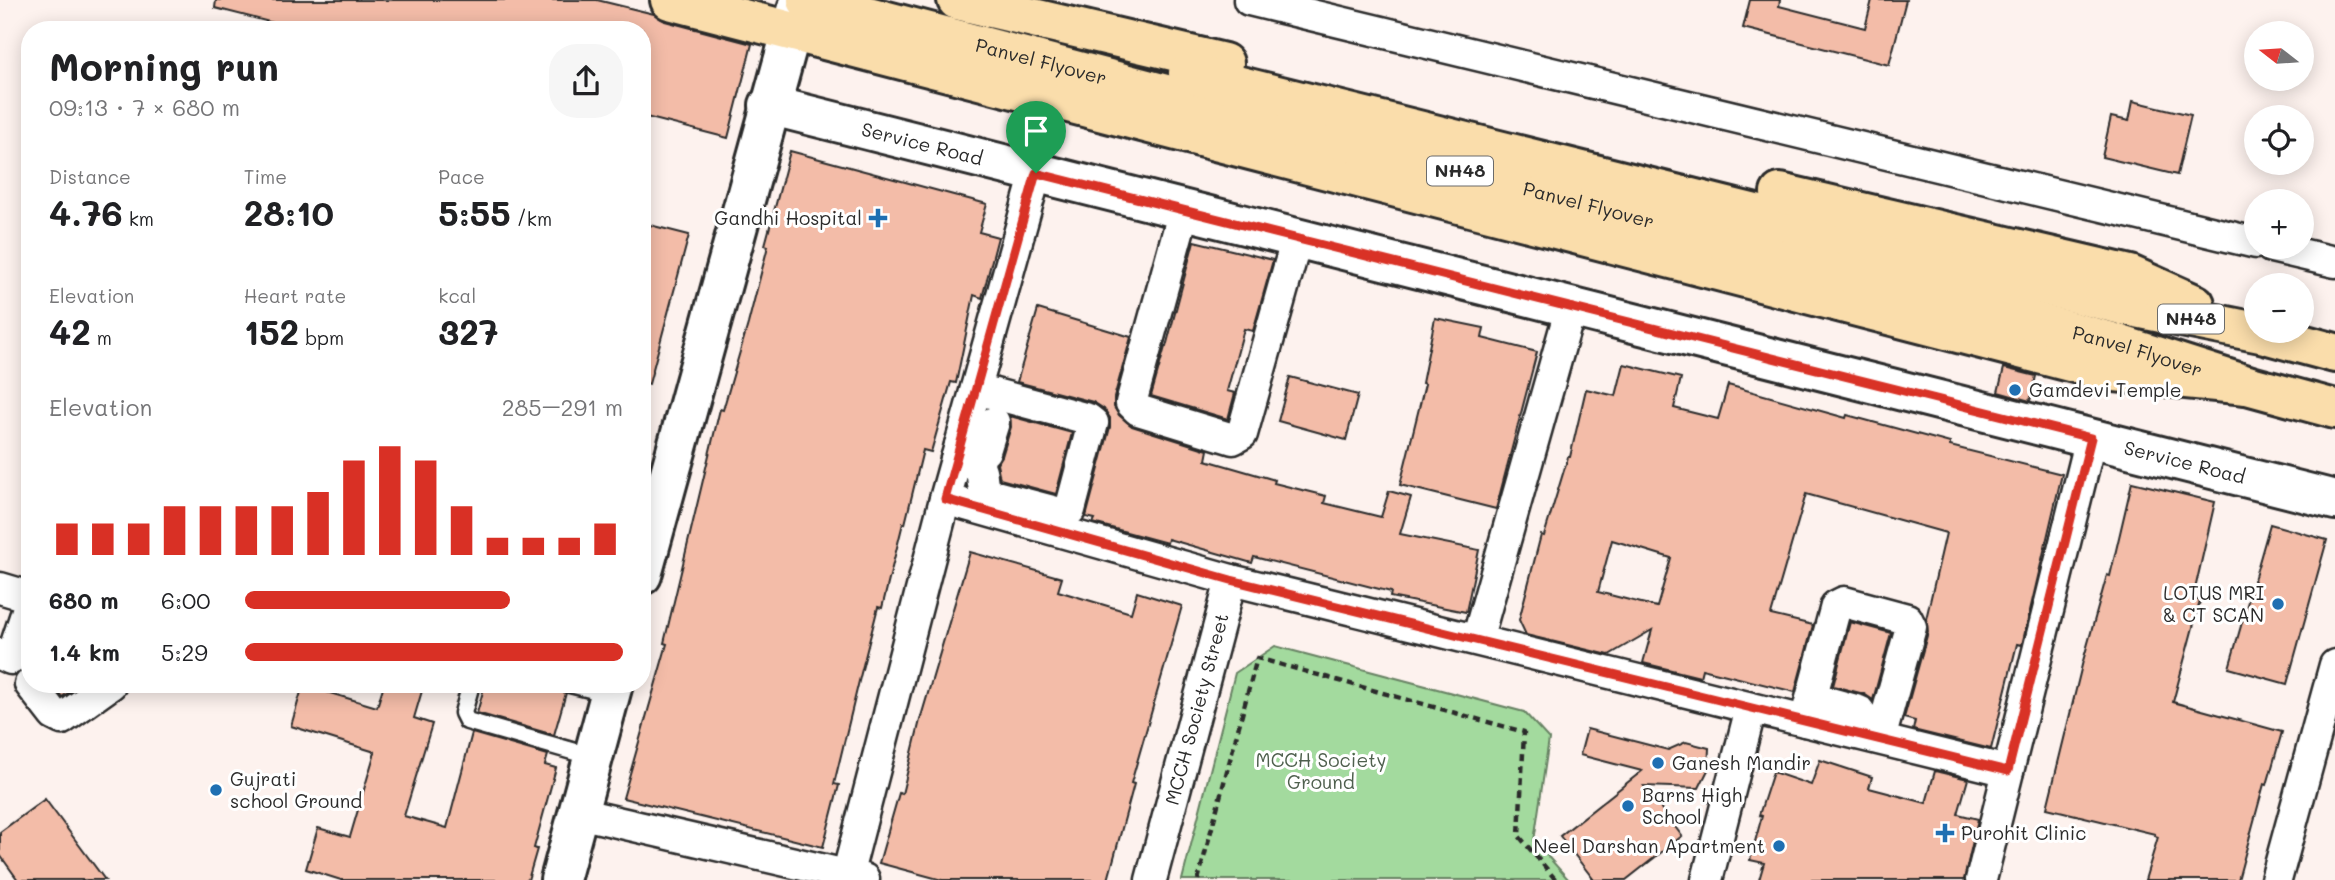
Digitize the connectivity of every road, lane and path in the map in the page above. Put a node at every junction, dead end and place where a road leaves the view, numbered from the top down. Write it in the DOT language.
graph roads {
  1 [pos="670,0"];
  2 [pos="898,0"];
  3 [pos="957,0"];
  4 [pos="1250,0"];
  5 [pos="799,10"];
  6 [pos="769,105"];
  7 [pos="1036,173"];
  8 [pos="1184,210"];
  9 [pos="1297,239"];
  10 [pos="2244,240"];
  11 [pos="2314,257"];
  12 [pos="2335,262"];
  13 [pos="1571,307"];
  14 [pos="2244,326"];
  15 [pos="2244,330"];
  16 [pos="2298,343"];
  17 [pos="2335,353"];
  18 [pos="2247,385"];
  19 [pos="976,389"];
  20 [pos="2335,409"];
  21 [pos="994,422"];
  22 [pos="2091,438"];
  23 [pos="958,452"];
  24 [pos="945,499"];
  25 [pos="2335,500"];
  26 [pos="1055,521"];
  27 [pos="651,542"];
  28 [pos="1231,580"];
  29 [pos="0,588"];
  30 [pos="21,594"];
  31 [pos="21,622"];
  32 [pos="1477,640"];
  33 [pos="5,657"];
  34 [pos="2335,665"];
  35 [pos="21,674"];
  36 [pos="37,693"];
  37 [pos="98,693"];
  38 [pos="469,693"];
  39 [pos="610,693"];
  40 [pos="1751,708"];
  41 [pos="1809,709"];
  42 [pos="1869,737"];
  43 [pos="593,757"];
  44 [pos="2008,771"];
  45 [pos="578,813"];
  46 [pos="853,878"];
  47 [pos="560,880"];
  48 [pos="1151,880"];
  49 [pos="1198,880"];
  50 [pos="1556,880"];
  51 [pos="1707,880"];
  52 [pos="1981,880"];
  53 [pos="2276,880"];
  1 -- 5 [label="highway"];
  2 -- 15 [label="highway, Panvel Flyover / NH48"];
  3 -- 14 [label="highway"];
  4 -- 10 [label="street"];
  5 -- 6 [label="street"];
  5 -- 18 [label="highway, Panvel Flyover / NH48"];
  5 -- 18 [label="highway"];
  6 -- 7 [label="street, Service Road"];
  6 -- 27 [label="street"];
  7 -- 8 [label="street, Service Road"];
  7 -- 19 [label="street"];
  8 -- 9 [label="street, Service Road"];
  8 -- 9 [label="street"];
  9 -- 13 [label="street, Service Road"];
  11 -- 12 [label="street"];
  13 -- 22 [label="street, Service Road"];
  13 -- 32 [label="street"];
  16 -- 17 [label="highway, NH48"];
  18 -- 20 [label="highway, NH48"];
  19 -- 23 [label="street"];
  19 -- 26 [label="street"];
  21 -- 23 [label="street"];
  22 -- 25 [label="street, Service Road"];
  22 -- 44 [label="street"];
  23 -- 24 [label="street"];
  23 -- 26 [label="street"];
  24 -- 26 [label="street"];
  24 -- 46 [label="street"];
  26 -- 28 [label="street"];
  28 -- 32 [label="street"];
  28 -- 48 [label="street, MCCH Society Street"];
  29 -- 30 [label="street"];
  31 -- 33 [label="street"];
  32 -- 40 [label="street"];
  33 -- 35 [label="street"];
  34 -- 53 [label="street"];
  36 -- 37 [label="street"];
  38 -- 43 [label="lane"];
  39 -- 43 [label="street"];
  40 -- 41 [label="street"];
  40 -- 51 [label="street"];
  41 -- 42 [label="street"];
  41 -- 42 [label="street"];
  42 -- 44 [label="street"];
  43 -- 45 [label="street"];
  44 -- 52 [label="street"];
  45 -- 46 [label="street"];
  45 -- 47 [label="street"];
  49 -- 50 [label="path"];
}
